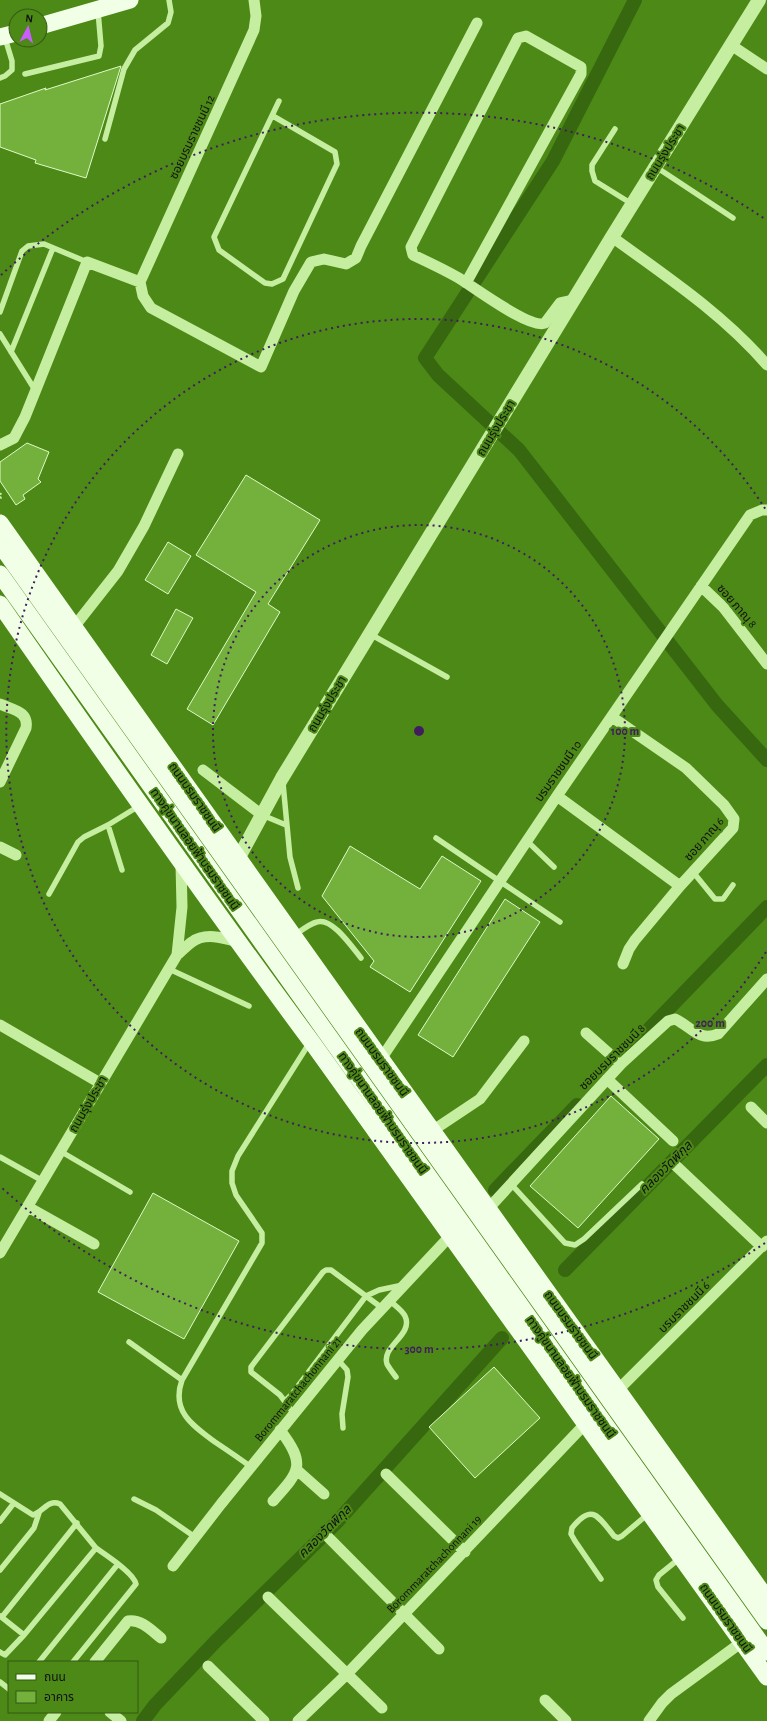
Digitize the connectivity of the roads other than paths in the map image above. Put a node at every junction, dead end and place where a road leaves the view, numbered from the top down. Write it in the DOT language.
graph roads {
  1 [pos="130,0"];
  2 [pos="169,0"];
  3 [pos="254,0"];
  4 [pos="759,0"];
  5 [pos="97,9"];
  6 [pos="477,23"];
  7 [pos="48,24"];
  8 [pos="5,36"];
  9 [pos="731,45"];
  10 [pos="767,69"];
  11 [pos="25,74"];
  12 [pos="0,78"];
  13 [pos="279,101"];
  14 [pos="273,116"];
  15 [pos="615,129"];
  16 [pos="105,139"];
  17 [pos="656,167"];
  18 [pos="633,204"];
  19 [pos="733,218"];
  20 [pos="612,237"];
  21 [pos="53,248"];
  22 [pos="87,262"];
  23 [pos="140,282"];
  24 [pos="466,283"];
  25 [pos="574,300"];
  26 [pos="0,312"];
  27 [pos="0,334"];
  28 [pos="11,352"];
  29 [pos="767,365"];
  30 [pos="35,390"];
  31 [pos="0,445"];
  32 [pos="178,454"];
  33 [pos="767,510"];
  34 [pos="0,523"];
  35 [pos="0,544"];
  36 [pos="0,574"];
  37 [pos="701,586"];
  38 [pos="0,604"];
  39 [pos="74,627"];
  40 [pos="370,633"];
  41 [pos="767,664"];
  42 [pos="447,677"];
  43 [pos="0,704"];
  44 [pos="612,717"];
  45 [pos="203,770"];
  46 [pos="282,778"];
  47 [pos="0,782"];
  48 [pos="557,796"];
  49 [pos="140,806"];
  50 [pos="262,815"];
  51 [pos="108,825"];
  52 [pos="286,825"];
  53 [pos="436,838"];
  54 [pos="527,841"];
  55 [pos="0,847"];
  56 [pos="16,855"];
  57 [pos="238,859"];
  58 [pos="181,861"];
  59 [pos="554,866"];
  60 [pos="122,870"];
  61 [pos="693,872"];
  62 [pos="500,881"];
  63 [pos="733,885"];
  64 [pos="680,886"];
  65 [pos="298,888"];
  66 [pos="50,894"];
  67 [pos="560,922"];
  68 [pos="294,936"];
  69 [pos="238,942"];
  70 [pos="178,955"];
  71 [pos="361,958"];
  72 [pos="622,964"];
  73 [pos="169,969"];
  74 [pos="767,979"];
  75 [pos="249,1006"];
  76 [pos="0,1025"];
  77 [pos="586,1033"];
  78 [pos="311,1041"];
  79 [pos="524,1041"];
  80 [pos="380,1059"];
  81 [pos="621,1064"];
  82 [pos="607,1079"];
  83 [pos="100,1083"];
  84 [pos="751,1107"];
  85 [pos="767,1123"];
  86 [pos="432,1131"];
  87 [pos="673,1141"];
  88 [pos="60,1151"];
  89 [pos="0,1157"];
  90 [pos="673,1163"];
  91 [pos="43,1181"];
  92 [pos="511,1184"];
  93 [pos="642,1184"];
  94 [pos="130,1192"];
  95 [pos="28,1207"];
  96 [pos="488,1209"];
  97 [pos="451,1235"];
  98 [pos="94,1244"];
  99 [pos="764,1244"];
  100 [pos="0,1253"];
  101 [pos="404,1284"];
  102 [pos="366,1296"];
  103 [pos="386,1304"];
  104 [pos="129,1342"];
  105 [pos="338,1360"];
  106 [pos="396,1377"];
  107 [pos="182,1380"];
  108 [pos="618,1390"];
  109 [pos="285,1401"];
  110 [pos="294,1414"];
  111 [pos="586,1423"];
  112 [pos="343,1428"];
  113 [pos="280,1430"];
  114 [pos="251,1467"];
  115 [pos="297,1470"];
  116 [pos="386,1474"];
  117 [pos="0,1494"];
  118 [pos="324,1494"];
  119 [pos="134,1499"];
  120 [pos="273,1501"];
  121 [pos="14,1503"];
  122 [pos="39,1512"];
  123 [pos="650,1512"];
  124 [pos="0,1521"];
  125 [pos="77,1523"];
  126 [pos="195,1537"];
  127 [pos="328,1537"];
  128 [pos="96,1548"];
  129 [pos="465,1552"];
  130 [pos="682,1557"];
  131 [pos="118,1564"];
  132 [pos="173,1566"];
  133 [pos="0,1570"];
  134 [pos="601,1579"];
  135 [pos="268,1597"];
  136 [pos="767,1599"];
  137 [pos="404,1614"];
  138 [pos="1,1616"];
  139 [pos="683,1618"];
  140 [pos="767,1621"];
  141 [pos="24,1635"];
  142 [pos="161,1638"];
  143 [pos="742,1642"];
  144 [pos="439,1649"];
  145 [pos="767,1652"];
  146 [pos="2,1654"];
  147 [pos="0,1661"];
  148 [pos="40,1661"];
  149 [pos="74,1661"];
  150 [pos="96,1661"];
  151 [pos="208,1666"];
  152 [pos="347,1674"];
  153 [pos="767,1677"];
  154 [pos="0,1682"];
  155 [pos="8,1688"];
  156 [pos="545,1700"];
  157 [pos="382,1708"];
  158 [pos="55,1713"];
  159 [pos="111,1713"];
  160 [pos="650,1720"];
  161 [pos="49,1721"];
  162 [pos="121,1721"];
  163 [pos="264,1721"];
  164 [pos="298,1721"];
  165 [pos="566,1721"];
  1 -- 5 [label="main road"];
  2 -- 16 [label="lane"];
  3 -- 23 [label="street, ซอยบรมราชชนนี 12"];
  4 -- 9 [label="street, ถนนรุ่งประชา"];
  5 -- 7 [label="main road"];
  5 -- 11 [label="lane"];
  6 -- 23 [label="street"];
  8 -- 12 [label="lane"];
  9 -- 10 [label="street"];
  9 -- 17 [label="street, ถนนรุ่งประชา"];
  13 -- 14 [label="lane"];
  14 -- 14 [label="lane"];
  15 -- 18 [label="lane"];
  17 -- 18 [label="street, ถนนรุ่งประชา"];
  17 -- 19 [label="lane"];
  18 -- 20 [label="street, ถนนรุ่งประชา"];
  20 -- 25 [label="street, ถนนรุ่งประชา"];
  20 -- 29 [label="street"];
  21 -- 22 [label="lane"];
  21 -- 26 [label="lane"];
  21 -- 28 [label="lane"];
  22 -- 23 [label="street"];
  22 -- 30 [label="street"];
  24 -- 24 [label="street"];
  24 -- 25 [label="street"];
  25 -- 40 [label="street, ถนนรุ่งประชา"];
  27 -- 28 [label="lane"];
  28 -- 30 [label="lane"];
  30 -- 31 [label="street"];
  32 -- 39 [label="street"];
  33 -- 37 [label="street, บรมราชชนนี 10"];
  34 -- 39 [label="main road, ถนนบรมราชชนนี"];
  35 -- 140 [label="main road, ทางคู่ขนานลอยฟ้าบรมราชชนนี"];
  36 -- 145 [label="main road, ทางคู่ขนานลอยฟ้าบรมราชชนนี"];
  37 -- 41 [label="street, ซอย ภาณุ 8"];
  37 -- 44 [label="street, บรมราชชนนี 10"];
  38 -- 49 [label="main road, ถนนบรมราชชนนี"];
  39 -- 57 [label="main road, ถนนบรมราชชนนี"];
  40 -- 42 [label="lane"];
  40 -- 46 [label="street, ถนนรุ่งประชา"];
  43 -- 47 [label="street"];
  44 -- 48 [label="street, บรมราชชนนี 10"];
  44 -- 61 [label="street, ซอย ภาณุ 6"];
  45 -- 50 [label="street"];
  46 -- 50 [label="street, ถนนรุ่งประชา"];
  46 -- 52 [label="lane"];
  48 -- 54 [label="street, บรมราชชนนี 10"];
  48 -- 64 [label="street"];
  49 -- 51 [label="lane"];
  49 -- 58 [label="main road, ถนนบรมราชชนนี"];
  50 -- 52 [label="lane"];
  50 -- 57 [label="street, ถนนรุ่งประชา"];
  51 -- 60 [label="lane"];
  51 -- 66 [label="lane"];
  52 -- 65 [label="lane"];
  53 -- 62 [label="lane"];
  54 -- 59 [label="lane"];
  54 -- 62 [label="street, บรมราชชนนี 10"];
  55 -- 56 [label="street"];
  57 -- 68 [label="main road, ถนนบรมราชชนนี"];
  58 -- 69 [label="main road, ถนนบรมราชชนนี"];
  58 -- 70 [label="street, ถนนรุ่งประชา"];
  61 -- 63 [label="lane"];
  61 -- 64 [label="street, ซอย ภาณุ 6"];
  62 -- 67 [label="lane"];
  62 -- 80 [label="street, บรมราชชนนี 10"];
  64 -- 72 [label="street, ซอย ภาณุ 6"];
  68 -- 71 [label="lane"];
  68 -- 80 [label="main road, ถนนบรมราชชนนี"];
  69 -- 70 [label="street, ถนนรุ่งประชา"];
  69 -- 78 [label="main road, ถนนบรมราชชนนี"];
  70 -- 73 [label="street, ถนนรุ่งประชา"];
  73 -- 75 [label="lane"];
  73 -- 83 [label="street, ถนนรุ่งประชา"];
  74 -- 81 [label="street, ซอยบรมราชชนนี 8"];
  76 -- 83 [label="street"];
  77 -- 81 [label="street"];
  78 -- 97 [label="main road, ถนนบรมราชชนนี"];
  78 -- 107 [label="lane"];
  79 -- 86 [label="street"];
  80 -- 86 [label="main road, ถนนบรมราชชนนี"];
  81 -- 82 [label="street, ซอยบรมราชชนนี 8"];
  82 -- 87 [label="street"];
  82 -- 92 [label="street, ซอยบรมราชชนนี 8"];
  83 -- 88 [label="street, ถนนรุ่งประชา"];
  84 -- 85 [label="street"];
  86 -- 96 [label="main road, ถนนบรมราชชนนี"];
  88 -- 91 [label="street, ถนนรุ่งประชา"];
  88 -- 94 [label="lane"];
  89 -- 91 [label="lane"];
  90 -- 99 [label="street"];
  91 -- 95 [label="street, ถนนรุ่งประชา"];
  92 -- 93 [label="lane"];
  92 -- 96 [label="street, ซอยบรมราชชนนี 8"];
  95 -- 98 [label="street"];
  95 -- 100 [label="street, ถนนรุ่งประชา"];
  96 -- 108 [label="main road, ถนนบรมราชชนนี"];
  97 -- 101 [label="street, Borommaratchachonnani 21"];
  97 -- 111 [label="main road, ถนนบรมราชชนนี"];
  99 -- 108 [label="street, บรมราชชนนี 6"];
  101 -- 102 [label="lane"];
  101 -- 103 [label="street, Borommaratchachonnani 21"];
  102 -- 103 [label="lane"];
  102 -- 109 [label="lane"];
  102 -- 109 [label="lane"];
  103 -- 105 [label="street, Borommaratchachonnani 21"];
  103 -- 106 [label="lane"];
  104 -- 107 [label="lane"];
  105 -- 110 [label="street, Borommaratchachonnani 21"];
  105 -- 112 [label="lane"];
  107 -- 114 [label="lane"];
  108 -- 136 [label="main road, ถนนบรมราชชนนี"];
  109 -- 110 [label="lane"];
  110 -- 113 [label="street, Borommaratchachonnani 21"];
  111 -- 123 [label="main road, ถนนบรมราชชนนี"];
  111 -- 129 [label="street, Borommaratchachonnani 19"];
  113 -- 114 [label="street, Borommaratchachonnani 21"];
  113 -- 115 [label="street"];
  114 -- 126 [label="street, Borommaratchachonnani 21"];
  115 -- 118 [label="street"];
  115 -- 120 [label="street"];
  116 -- 129 [label="street"];
  117 -- 121 [label="lane"];
  119 -- 126 [label="lane"];
  121 -- 122 [label="lane"];
  121 -- 124 [label="lane"];
  122 -- 125 [label="lane"];
  122 -- 133 [label="lane"];
  123 -- 130 [label="main road, ถนนบรมราชชนนี"];
  123 -- 134 [label="lane"];
  125 -- 128 [label="lane"];
  125 -- 138 [label="lane"];
  126 -- 132 [label="street, Borommaratchachonnani 21"];
  127 -- 137 [label="street"];
  128 -- 131 [label="lane"];
  128 -- 141 [label="lane"];
  129 -- 137 [label="street, Borommaratchachonnani 19"];
  130 -- 139 [label="lane"];
  130 -- 143 [label="main road, ถนนบรมราชชนนี"];
  131 -- 148 [label="lane"];
  131 -- 149 [label="lane"];
  135 -- 152 [label="street"];
  137 -- 144 [label="street"];
  137 -- 152 [label="street, Borommaratchachonnani 19"];
  138 -- 141 [label="lane"];
  141 -- 146 [label="lane"];
  142 -- 150 [label="street"];
  143 -- 153 [label="main road, ถนนบรมราชชนนี"];
  143 -- 160 [label="street"];
  146 -- 147 [label="lane"];
  151 -- 163 [label="street"];
  152 -- 157 [label="street"];
  152 -- 164 [label="street, Borommaratchachonnani 19"];
  154 -- 155 [label="lane"];
  156 -- 165 [label="street"];
  158 -- 161 [label="street"];
  159 -- 162 [label="street"];
}
